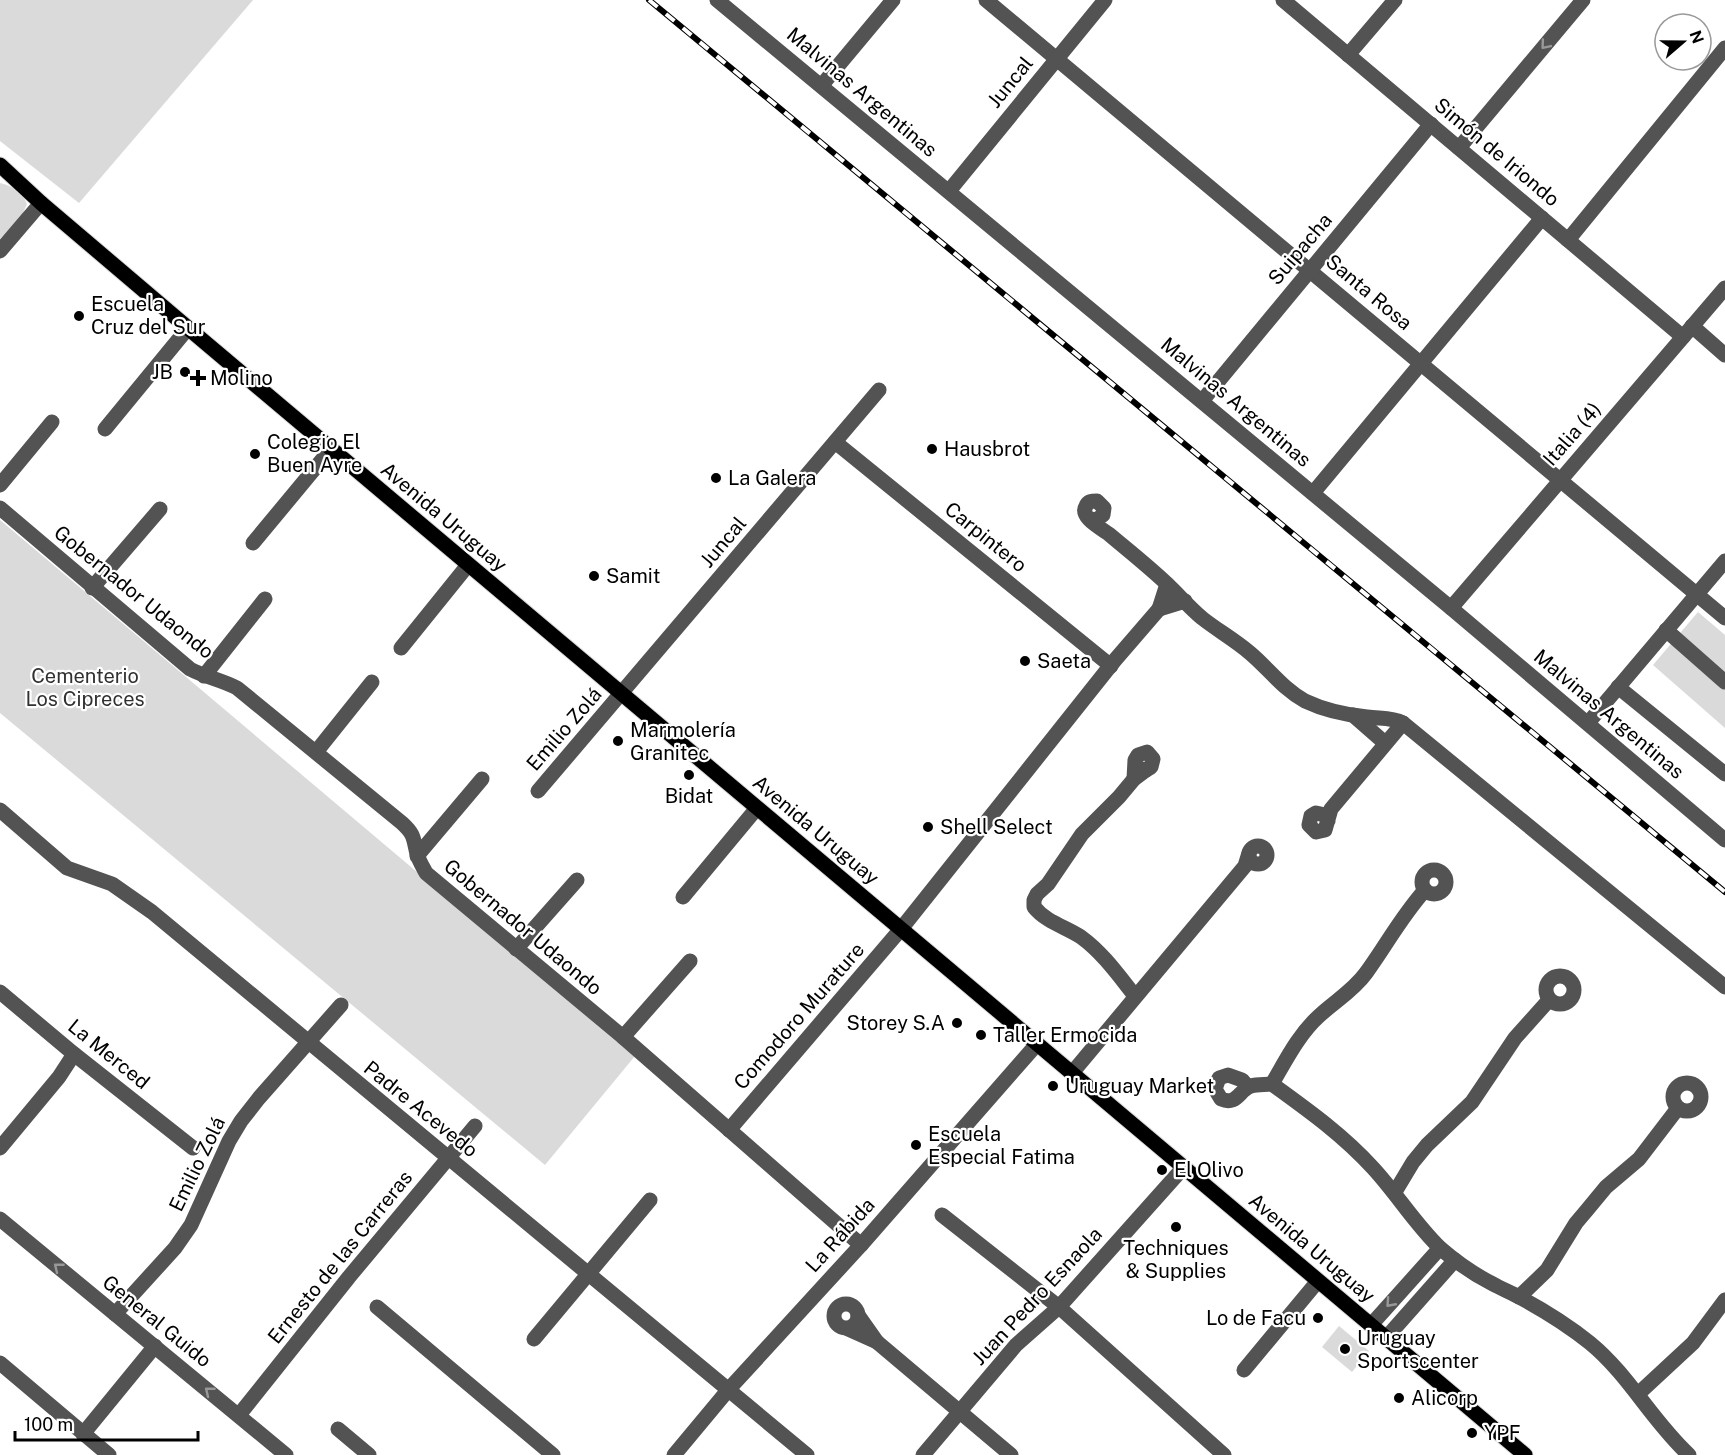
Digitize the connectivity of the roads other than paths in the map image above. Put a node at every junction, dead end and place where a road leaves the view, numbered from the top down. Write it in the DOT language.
graph roads {
  1 [pos="717,0"];
  2 [pos="893,0"];
  3 [pos="986,0"];
  4 [pos="1105,0"];
  5 [pos="1283,0"];
  6 [pos="1395,0"];
  7 [pos="1583,0"];
  8 [pos="1725,48"];
  9 [pos="1348,55"];
  10 [pos="1056,58"];
  11 [pos="822,85"];
  12 [pos="1431,124"];
  13 [pos="1459,148"];
  14 [pos="0,165"];
  15 [pos="949,190"];
  16 [pos="41,203"];
  17 [pos="1542,218"];
  18 [pos="1568,240"];
  19 [pos="0,251"];
  20 [pos="1310,270"];
  21 [pos="1725,288"];
  22 [pos="188,328"];
  23 [pos="1688,332"];
  24 [pos="1725,355"];
  25 [pos="1421,363"];
  26 [pos="879,390"];
  27 [pos="1202,401"];
  28 [pos="52,422"];
  29 [pos="105,429"];
  30 [pos="835,442"];
  31 [pos="331,449"];
  32 [pos="1561,480"];
  33 [pos="0,485"];
  34 [pos="1313,493"];
  35 [pos="0,508"];
  36 [pos="160,509"];
  37 [pos="1096,517"];
  38 [pos="253,543"];
  39 [pos="1725,561"];
  40 [pos="468,565"];
  41 [pos="1167,584"];
  42 [pos="92,588"];
  43 [pos="1697,594"];
  44 [pos="265,599"];
  45 [pos="1185,601"];
  46 [pos="1451,608"];
  47 [pos="1159,609"];
  48 [pos="1725,618"];
  49 [pos="1666,630"];
  50 [pos="401,648"];
  51 [pos="1111,666"];
  52 [pos="204,676"];
  53 [pos="372,682"];
  54 [pos="1725,682"];
  55 [pos="1618,687"];
  56 [pos="622,694"];
  57 [pos="1353,715"];
  58 [pos="1403,723"];
  59 [pos="1588,723"];
  60 [pos="1385,743"];
  61 [pos="316,752"];
  62 [pos="1138,771"];
  63 [pos="1725,774"];
  64 [pos="482,779"];
  65 [pos="538,791"];
  66 [pos="757,808"];
  67 [pos="1326,814"];
  68 [pos="2,815"];
  69 [pos="1725,840"];
  70 [pos="417,856"];
  71 [pos="1249,861"];
  72 [pos="577,880"];
  73 [pos="1425,890"];
  74 [pos="683,897"];
  75 [pos="901,929"];
  76 [pos="516,949"];
  77 [pos="690,961"];
  78 [pos="1725,987"];
  79 [pos="0,992"];
  80 [pos="1135,996"];
  81 [pos="1549,1000"];
  82 [pos="341,1005"];
  83 [pos="622,1037"];
  84 [pos="307,1043"];
  85 [pos="1037,1044"];
  86 [pos="74,1054"];
  87 [pos="1072,1073"];
  88 [pos="1272,1084"];
  89 [pos="1248,1087"];
  90 [pos="1678,1108"];
  91 [pos="475,1126"];
  92 [pos="729,1130"];
  93 [pos="0,1148"];
  94 [pos="193,1148"];
  95 [pos="447,1158"];
  96 [pos="1184,1167"];
  97 [pos="1395,1192"];
  98 [pos="650,1200"];
  99 [pos="942,1215"];
  100 [pos="0,1219"];
  101 [pos="861,1245"];
  102 [pos="1440,1248"];
  103 [pos="1455,1260"];
  104 [pos="588,1273"];
  105 [pos="1318,1281"];
  106 [pos="1519,1297"];
  107 [pos="1725,1300"];
  108 [pos="377,1307"];
  109 [pos="1059,1307"];
  110 [pos="115,1314"];
  111 [pos="858,1315"];
  112 [pos="1371,1325"];
  113 [pos="848,1329"];
  114 [pos="1386,1338"];
  115 [pos="534,1339"];
  116 [pos="877,1342"];
  117 [pos="155,1347"];
  118 [pos="0,1363"];
  119 [pos="1244,1370"];
  120 [pos="729,1389"];
  121 [pos="1638,1394"];
  122 [pos="960,1412"];
  123 [pos="239,1415"];
  124 [pos="338,1429"];
  125 [pos="83,1434"];
  126 [pos="108,1455"];
  127 [pos="286,1455"];
  128 [pos="369,1455"];
  129 [pos="553,1455"];
  130 [pos="674,1455"];
  131 [pos="807,1455"];
  132 [pos="923,1455"];
  133 [pos="1011,1455"];
  134 [pos="1224,1455"];
  135 [pos="1525,1455"];
  136 [pos="1689,1455"];
  1 -- 11 [label="street, Malvinas Argentinas"];
  2 -- 11 [label="street"];
  3 -- 10 [label="street, Santa Rosa"];
  4 -- 10 [label="street, Juncal"];
  5 -- 9 [label="street, Simón de Iriondo"];
  6 -- 9 [label="street"];
  7 -- 13 [label="street, one-way"];
  8 -- 18 [label="street"];
  9 -- 12 [label="street, Simón de Iriondo"];
  10 -- 15 [label="street, Juncal"];
  10 -- 20 [label="street, Santa Rosa"];
  11 -- 15 [label="street, Malvinas Argentinas"];
  12 -- 13 [label="street, Simón de Iriondo"];
  12 -- 20 [label="street, Suipacha"];
  13 -- 17 [label="street, Simón de Iriondo"];
  14 -- 16 [label="main road, Avenida Uruguay"];
  15 -- 27 [label="street, Malvinas Argentinas"];
  16 -- 19 [label="street"];
  16 -- 22 [label="main road, Avenida Uruguay"];
  17 -- 18 [label="street, Simón de Iriondo"];
  17 -- 25 [label="street"];
  18 -- 23 [label="street, Simón de Iriondo"];
  20 -- 25 [label="street, Santa Rosa"];
  20 -- 27 [label="street, Suipacha"];
  21 -- 23 [label="street, Italia (4)"];
  22 -- 29 [label="street"];
  22 -- 31 [label="main road, Avenida Uruguay"];
  23 -- 24 [label="street, Simón de Iriondo"];
  23 -- 32 [label="street, Italia (4)"];
  25 -- 32 [label="street, Santa Rosa"];
  25 -- 34 [label="street"];
  26 -- 30 [label="street, Juncal"];
  27 -- 34 [label="street, Malvinas Argentinas"];
  28 -- 33 [label="street"];
  30 -- 51 [label="street, Carpintero"];
  30 -- 56 [label="street, Juncal"];
  31 -- 38 [label="street"];
  31 -- 40 [label="main road, Avenida Uruguay"];
  32 -- 43 [label="street, Santa Rosa"];
  32 -- 46 [label="street, Italia (4)"];
  34 -- 46 [label="street, Malvinas Argentinas"];
  35 -- 42 [label="street, Gobernador Udaondo"];
  36 -- 42 [label="street"];
  37 -- 41 [label="street"];
  39 -- 43 [label="street"];
  40 -- 50 [label="street"];
  40 -- 56 [label="main road, Avenida Uruguay"];
  41 -- 45 [label="street"];
  41 -- 47 [label="street"];
  42 -- 52 [label="street, Gobernador Udaondo"];
  43 -- 48 [label="street, Santa Rosa"];
  43 -- 49 [label="street"];
  44 -- 52 [label="street"];
  45 -- 47 [label="street"];
  45 -- 57 [label="street"];
  46 -- 59 [label="street, Malvinas Argentinas"];
  47 -- 51 [label="street, Comodoro Murature"];
  49 -- 54 [label="street"];
  49 -- 55 [label="street"];
  51 -- 75 [label="street, Comodoro Murature"];
  52 -- 61 [label="street, Gobernador Udaondo"];
  53 -- 61 [label="street"];
  55 -- 59 [label="street"];
  55 -- 63 [label="street"];
  56 -- 65 [label="street, Emilio Zolá"];
  56 -- 66 [label="main road, Avenida Uruguay"];
  57 -- 58 [label="street"];
  57 -- 60 [label="street"];
  58 -- 60 [label="street"];
  58 -- 78 [label="street"];
  59 -- 69 [label="street, Malvinas Argentinas"];
  60 -- 67 [label="street"];
  61 -- 70 [label="street, Gobernador Udaondo"];
  62 -- 80 [label="street"];
  64 -- 70 [label="street"];
  66 -- 74 [label="street"];
  66 -- 75 [label="main road, Avenida Uruguay"];
  68 -- 84 [label="street, Padre Acevedo"];
  70 -- 76 [label="street, Gobernador Udaondo"];
  71 -- 80 [label="street"];
  72 -- 76 [label="street"];
  73 -- 88 [label="street"];
  75 -- 85 [label="main road, Avenida Uruguay"];
  75 -- 92 [label="street, Comodoro Murature"];
  76 -- 83 [label="street, Gobernador Udaondo"];
  77 -- 83 [label="street"];
  79 -- 86 [label="street, La Merced"];
  80 -- 87 [label="street"];
  81 -- 97 [label="street"];
  82 -- 84 [label="street, Emilio Zolá"];
  83 -- 92 [label="street, Gobernador Udaondo"];
  84 -- 95 [label="street, Padre Acevedo"];
  84 -- 110 [label="street, Emilio Zolá"];
  85 -- 87 [label="main road, Avenida Uruguay"];
  85 -- 101 [label="street, La Rábida"];
  86 -- 93 [label="street"];
  86 -- 94 [label="street, La Merced"];
  87 -- 96 [label="main road, Avenida Uruguay"];
  88 -- 89 [label="street"];
  88 -- 97 [label="street"];
  90 -- 106 [label="street"];
  91 -- 95 [label="street, Ernesto de las Carreras"];
  92 -- 101 [label="street, Gobernador Udaondo"];
  95 -- 104 [label="street, Padre Acevedo"];
  95 -- 123 [label="street, Ernesto de las Carreras"];
  96 -- 105 [label="main road, Avenida Uruguay"];
  96 -- 109 [label="street, Juan Pedro Esnaola"];
  97 -- 102 [label="street"];
  98 -- 104 [label="street"];
  99 -- 109 [label="street"];
  110 -- 100 [label="street, General Guido, one-way"];
  101 -- 120 [label="street, La Rábida"];
  102 -- 103 [label="street"];
  102 -- 112 [label="street, one-way"];
  103 -- 106 [label="street"];
  103 -- 114 [label="street"];
  104 -- 115 [label="street"];
  104 -- 120 [label="street, Padre Acevedo"];
  105 -- 112 [label="main road, Avenida Uruguay"];
  105 -- 119 [label="street"];
  106 -- 121 [label="street"];
  107 -- 121 [label="street"];
  108 -- 129 [label="street"];
  109 -- 122 [label="street, Juan Pedro Esnaola"];
  109 -- 134 [label="street"];
  110 -- 117 [label="street, General Guido"];
  111 -- 113 [label="street"];
  111 -- 113 [label="street"];
  111 -- 116 [label="street"];
  112 -- 114 [label="main road, Avenida Uruguay"];
  113 -- 116 [label="street"];
  114 -- 135 [label="main road, Avenida Uruguay"];
  116 -- 122 [label="street"];
  123 -- 117 [label="street, General Guido, one-way"];
  117 -- 125 [label="street"];
  118 -- 125 [label="street"];
  120 -- 130 [label="street, La Rábida"];
  120 -- 131 [label="street, Padre Acevedo"];
  121 -- 136 [label="street"];
  122 -- 132 [label="street, Juan Pedro Esnaola"];
  122 -- 133 [label="street"];
  123 -- 127 [label="street, General Guido"];
  124 -- 128 [label="street"];
  125 -- 126 [label="street"];
}
